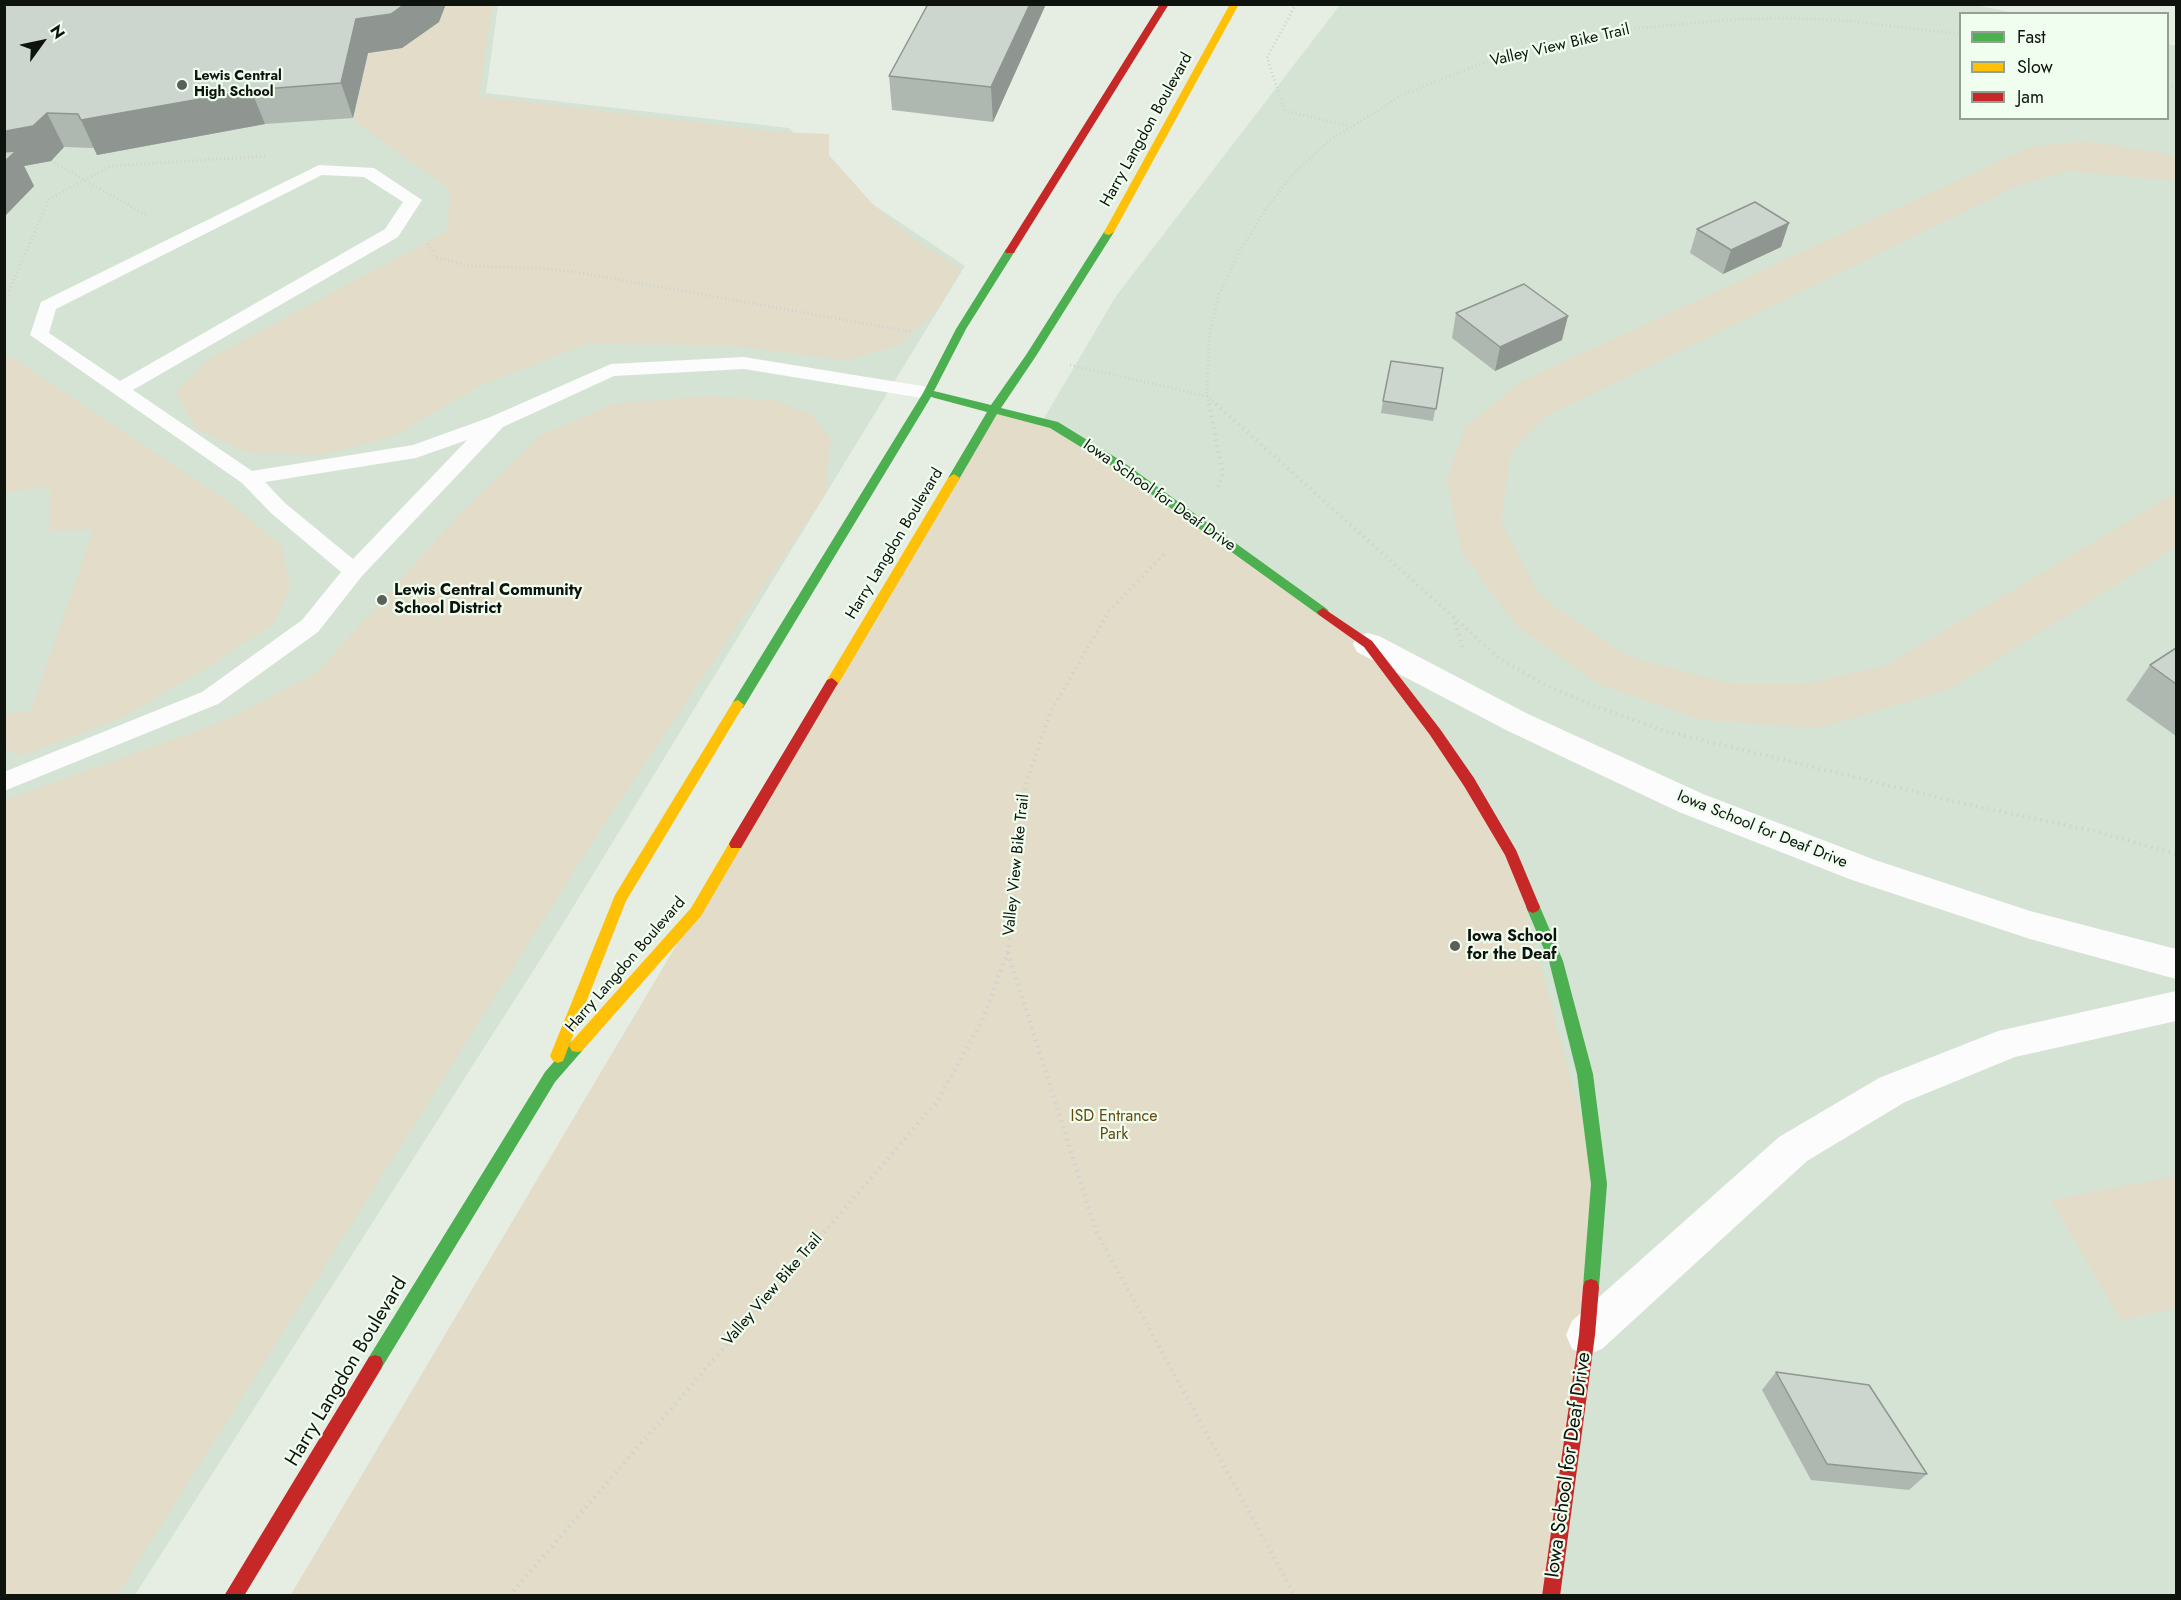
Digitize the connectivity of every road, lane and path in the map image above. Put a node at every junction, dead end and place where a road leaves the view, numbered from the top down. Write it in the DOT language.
graph roads {
  1 [pos="1166,4"];
  2 [pos="1235,4"];
  3 [pos="1296,4"];
  4 [pos="1959,34"];
  5 [pos="1351,126"];
  6 [pos="273,156"];
  7 [pos="51,161"];
  8 [pos="87,179"];
  9 [pos="185,237"];
  10 [pos="426,238"];
  11 [pos="4,302"];
  12 [pos="955,340"];
  13 [pos="1031,356"];
  14 [pos="121,389"];
  15 [pos="928,393"];
  16 [pos="1207,396"];
  17 [pos="995,408"];
  18 [pos="496,422"];
  19 [pos="249,478"];
  20 [pos="1197,522"];
  21 [pos="354,571"];
  22 [pos="1368,644"];
  23 [pos="4,782"];
  24 [pos="2176,854"];
  25 [pos="1008,952"];
  26 [pos="2176,964"];
  27 [pos="2176,1006"];
  28 [pos="550,1077"];
  29 [pos="1587,1335"];
  30 [pos="233,1596"];
  31 [pos="509,1596"];
  32 [pos="1295,1596"];
  33 [pos="1551,1596"];
  1 -- 12 [label="main road, Harry Langdon Boulevard"];
  2 -- 13 [label="main road, Harry Langdon Boulevard"];
  3 -- 5 [label="path"];
  4 -- 5 [label="path, Valley View Bike Trail"];
  5 -- 16 [label="path, Valley View Bike Trail"];
  6 -- 8 [label="path"];
  7 -- 8 [label="path"];
  8 -- 9 [label="path"];
  8 -- 11 [label="path"];
  9 -- 14 [label="lane"];
  9 -- 14 [label="lane"];
  10 -- 12 [label="path"];
  12 -- 15 [label="main road, Harry Langdon Boulevard"];
  13 -- 16 [label="path"];
  13 -- 17 [label="main road, Harry Langdon Boulevard"];
  14 -- 19 [label="lane"];
  15 -- 17 [label="main road, Iowa School for Deaf Drive"];
  15 -- 18 [label="lane"];
  15 -- 28 [label="main road, Harry Langdon Boulevard"];
  16 -- 20 [label="path, Valley View Bike Trail"];
  16 -- 24 [label="path"];
  17 -- 20 [label="main road, Iowa School for Deaf Drive"];
  17 -- 28 [label="main road, Harry Langdon Boulevard"];
  18 -- 19 [label="lane"];
  18 -- 21 [label="lane"];
  19 -- 21 [label="lane"];
  20 -- 22 [label="main road, Iowa School for Deaf Drive"];
  20 -- 25 [label="path, Valley View Bike Trail"];
  21 -- 23 [label="lane"];
  22 -- 26 [label="street, Iowa School for Deaf Drive"];
  22 -- 29 [label="main road, Iowa School for Deaf Drive"];
  25 -- 31 [label="path, Valley View Bike Trail"];
  25 -- 32 [label="path"];
  27 -- 29 [label="street, Iowa School for Deaf Drive"];
  28 -- 30 [label="main road, Harry Langdon Boulevard"];
  29 -- 33 [label="main road, Iowa School for Deaf Drive"];
}
